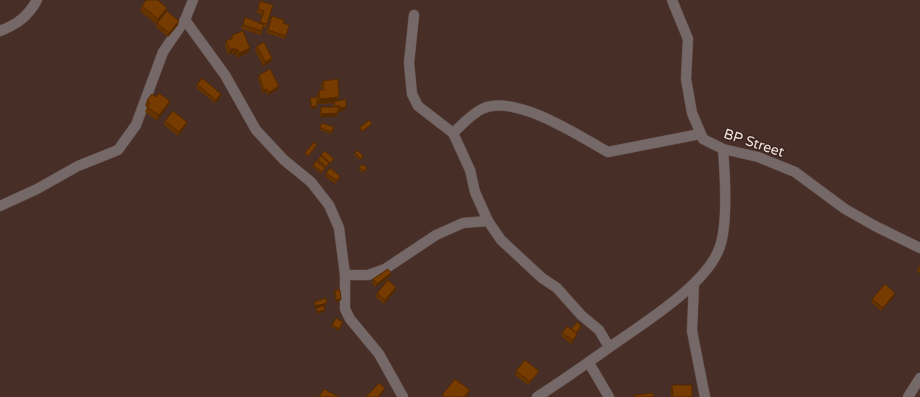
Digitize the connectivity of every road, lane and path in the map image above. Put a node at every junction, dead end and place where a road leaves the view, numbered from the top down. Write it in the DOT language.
graph roads {
  1 [pos="37,0"];
  2 [pos="193,0"];
  3 [pos="675,1"];
  4 [pos="414,15"];
  5 [pos="185,20"];
  6 [pos="0,30"];
  7 [pos="453,133"];
  8 [pos="700,134"];
  9 [pos="723,149"];
  10 [pos="0,206"];
  11 [pos="488,221"];
  12 [pos="920,248"];
  13 [pos="345,275"];
  14 [pos="694,284"];
  15 [pos="609,348"];
  16 [pos="590,363"];
  17 [pos="920,378"];
  18 [pos="403,397"];
  19 [pos="537,397"];
  20 [pos="609,397"];
  21 [pos="705,397"];
  22 [pos="908,397"];
  1 -- 6 [label="street"];
  2 -- 5 [label="street"];
  3 -- 8 [label="street"];
  4 -- 7 [label="street"];
  5 -- 10 [label="street"];
  5 -- 13 [label="street"];
  7 -- 8 [label="street"];
  7 -- 11 [label="street"];
  8 -- 9 [label="street, BP Street"];
  9 -- 12 [label="street, BP Street"];
  9 -- 14 [label="street"];
  11 -- 13 [label="street"];
  11 -- 15 [label="street"];
  13 -- 18 [label="street"];
  14 -- 15 [label="street"];
  14 -- 21 [label="street"];
  15 -- 16 [label="street"];
  16 -- 19 [label="street"];
  16 -- 20 [label="street"];
  17 -- 22 [label="street"];
}
